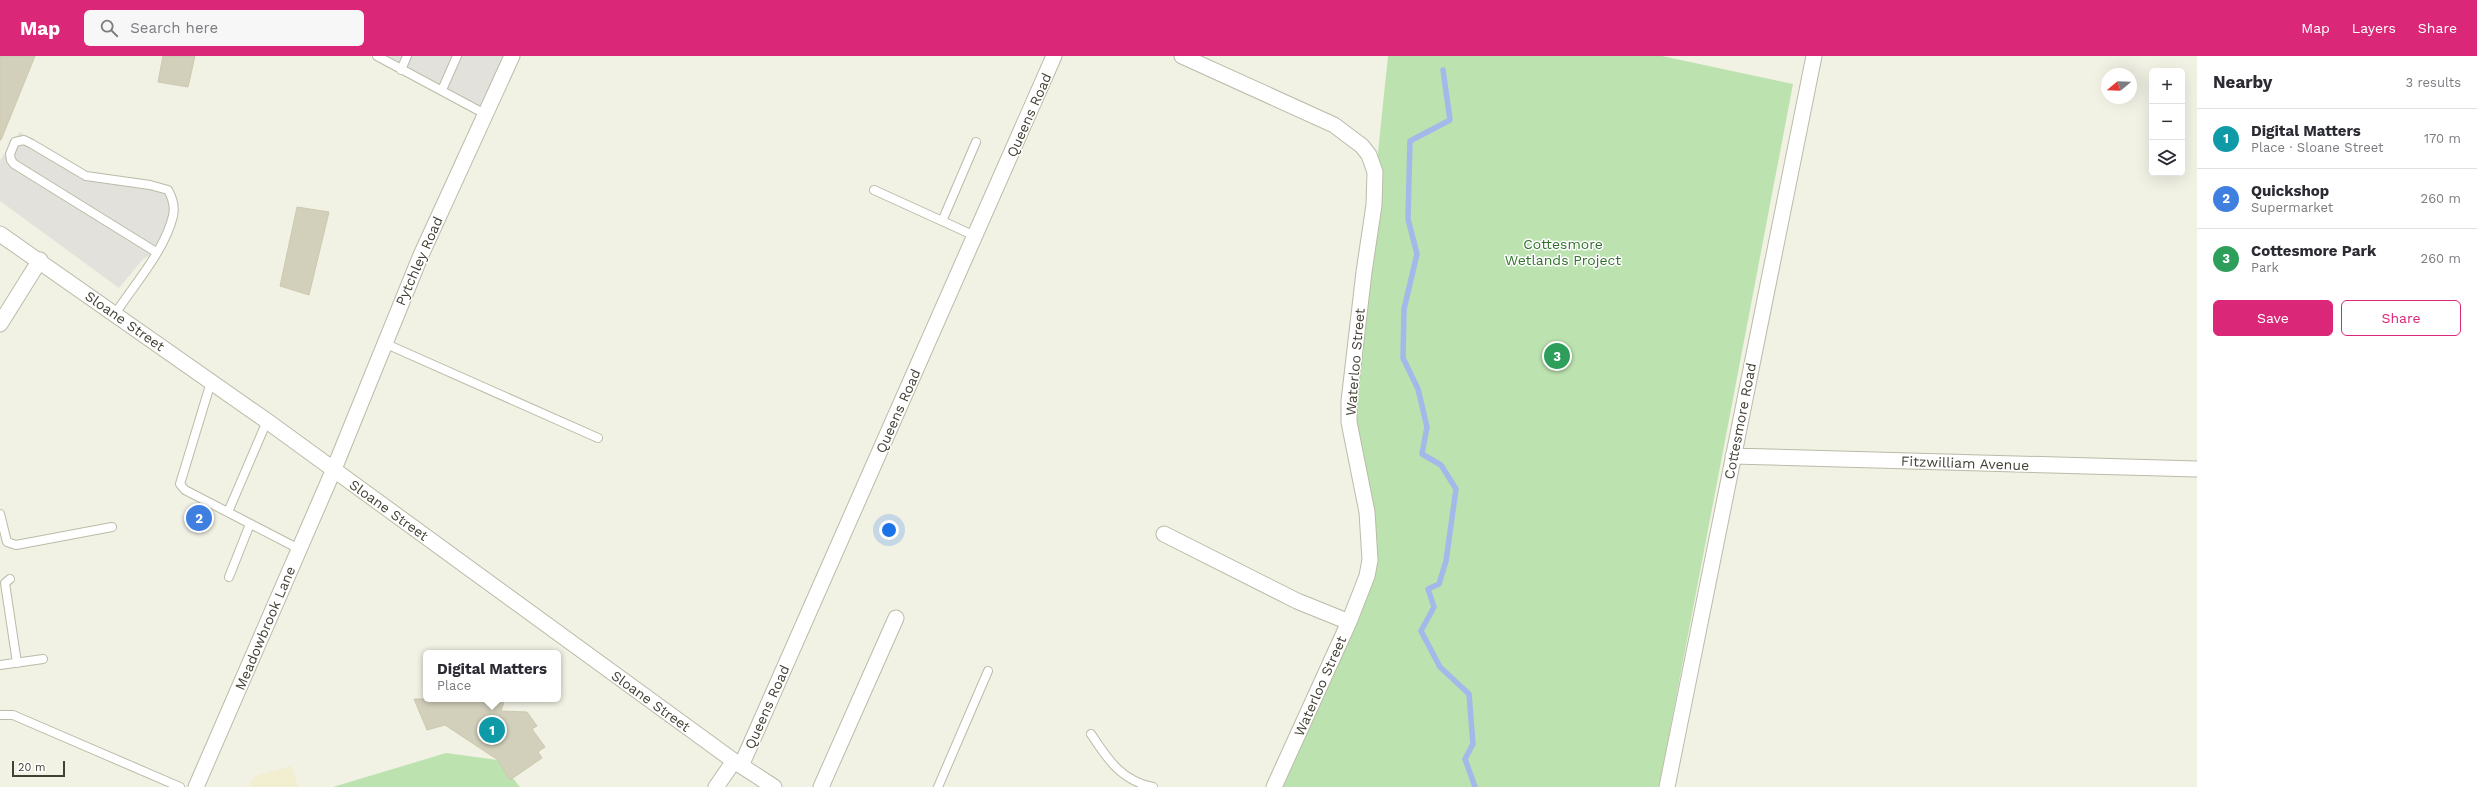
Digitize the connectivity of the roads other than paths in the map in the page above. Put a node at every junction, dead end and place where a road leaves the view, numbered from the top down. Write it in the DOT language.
graph roads {
  1 [pos="377,56"];
  2 [pos="407,56"];
  3 [pos="456,56"];
  4 [pos="512,56"];
  5 [pos="1054,56"];
  6 [pos="1182,56"];
  7 [pos="1814,56"];
  8 [pos="401,70"];
  9 [pos="442,90"];
  10 [pos="485,114"];
  11 [pos="976,142"];
  12 [pos="874,190"];
  13 [pos="943,219"];
  14 [pos="1,235"];
  15 [pos="975,236"];
  16 [pos="156,252"];
  17 [pos="40,260"];
  18 [pos="115,314"];
  19 [pos="0,324"];
  20 [pos="384,343"];
  21 [pos="212,382"];
  22 [pos="267,421"];
  23 [pos="598,438"];
  24 [pos="1733,456"];
  25 [pos="334,469"];
  26 [pos="2197,469"];
  27 [pos="228,512"];
  28 [pos="0,514"];
  29 [pos="250,524"];
  30 [pos="112,527"];
  31 [pos="1164,534"];
  32 [pos="299,549"];
  33 [pos="229,577"];
  34 [pos="10,579"];
  35 [pos="896,618"];
  36 [pos="1349,622"];
  37 [pos="44,659"];
  38 [pos="17,662"];
  39 [pos="0,665"];
  40 [pos="988,671"];
  41 [pos="0,715"];
  42 [pos="1091,734"];
  43 [pos="737,763"];
  44 [pos="180,787"];
  45 [pos="196,787"];
  46 [pos="716,787"];
  47 [pos="774,787"];
  48 [pos="821,787"];
  49 [pos="938,787"];
  50 [pos="1153,787"];
  51 [pos="1274,787"];
  52 [pos="1667,787"];
  1 -- 8 [label="lane"];
  2 -- 8 [label="lane"];
  3 -- 9 [label="lane"];
  4 -- 10 [label="street, Pytchley Road"];
  5 -- 15 [label="street, Queens Road"];
  6 -- 36 [label="street, Waterloo Street"];
  7 -- 24 [label="street, Cottesmore Road"];
  8 -- 9 [label="lane"];
  9 -- 10 [label="lane"];
  10 -- 20 [label="street, Pytchley Road"];
  11 -- 13 [label="lane"];
  12 -- 13 [label="lane"];
  13 -- 15 [label="lane"];
  14 -- 17 [label="street, Sloane Street"];
  15 -- 43 [label="street, Queens Road"];
  16 -- 16 [label="lane"];
  16 -- 18 [label="lane"];
  17 -- 18 [label="street, Sloane Street"];
  17 -- 19 [label="street"];
  18 -- 21 [label="street, Sloane Street"];
  20 -- 23 [label="lane"];
  20 -- 25 [label="street, Pytchley Road"];
  21 -- 22 [label="street, Sloane Street"];
  21 -- 27 [label="lane"];
  22 -- 25 [label="street, Sloane Street"];
  22 -- 27 [label="lane"];
  24 -- 26 [label="street, Fitzwilliam Avenue"];
  24 -- 52 [label="street, Cottesmore Road"];
  25 -- 32 [label="street, Meadowbrook Lane"];
  25 -- 43 [label="street, Sloane Street"];
  27 -- 29 [label="lane"];
  28 -- 30 [label="lane"];
  29 -- 32 [label="lane"];
  29 -- 33 [label="lane"];
  31 -- 36 [label="street"];
  32 -- 45 [label="street, Meadowbrook Lane"];
  34 -- 38 [label="lane"];
  35 -- 48 [label="street"];
  36 -- 51 [label="street, Waterloo Street"];
  37 -- 38 [label="lane"];
  38 -- 39 [label="lane"];
  40 -- 49 [label="lane"];
  41 -- 44 [label="lane"];
  42 -- 50 [label="lane"];
  43 -- 46 [label="street, Queens Road"];
  43 -- 47 [label="street, Sloane Street"];
}
